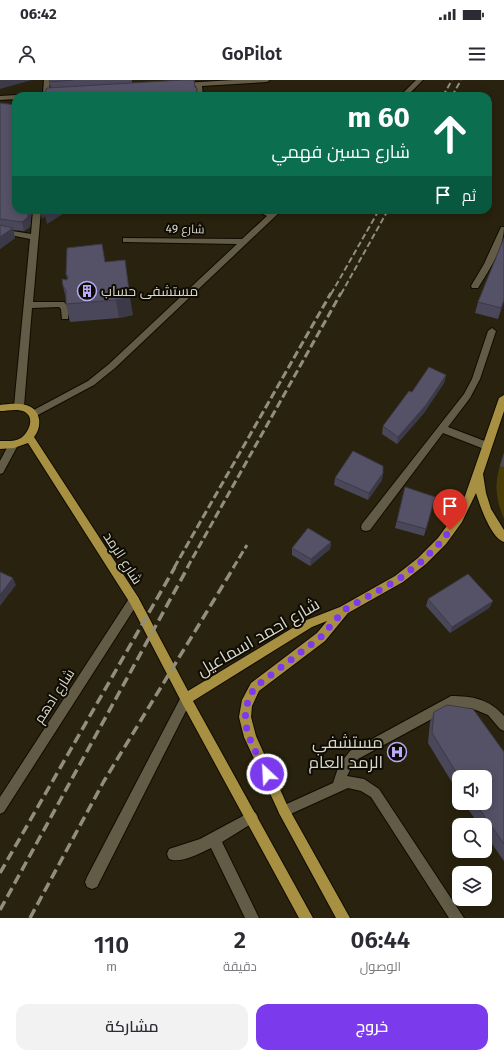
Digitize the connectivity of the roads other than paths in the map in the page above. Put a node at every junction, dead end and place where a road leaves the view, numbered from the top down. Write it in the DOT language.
graph roads {
  1 [pos="47,80"];
  2 [pos="267,80"];
  3 [pos="420,80"];
  4 [pos="198,84"];
  5 [pos="177,86"];
  6 [pos="46,92"];
  7 [pos="199,92"];
  8 [pos="406,92"];
  9 [pos="12,97"];
  10 [pos="0,98"];
  11 [pos="37,214"];
  12 [pos="274,214"];
  13 [pos="504,229"];
  14 [pos="0,231"];
  15 [pos="35,237"];
  16 [pos="126,240"];
  17 [pos="244,242"];
  18 [pos="476,286"];
  19 [pos="28,305"];
  20 [pos="65,317"];
  21 [pos="492,331"];
  22 [pos="504,398"];
  23 [pos="19,406"];
  24 [pos="0,408"];
  25 [pos="33,414"];
  26 [pos="442,429"];
  27 [pos="29,437"];
  28 [pos="0,445"];
  29 [pos="13,445"];
  30 [pos="487,446"];
  31 [pos="0,470"];
  32 [pos="478,474"];
  33 [pos="366,526"];
  34 [pos="504,538"];
  35 [pos="134,600"];
  36 [pos="344,610"];
  37 [pos="186,699"];
  38 [pos="504,725"];
  39 [pos="338,787"];
  40 [pos="0,808"];
  41 [pos="284,811"];
  42 [pos="252,817"];
  43 [pos="214,840"];
  44 [pos="174,854"];
  45 [pos="92,882"];
  46 [pos="252,918"];
  47 [pos="306,918"];
  48 [pos="342,918"];
  49 [pos="457,918"];
  1 -- 6 [label="street"];
  2 -- 4 [label="street"];
  3 -- 8 [label="street"];
  4 -- 5 [label="street"];
  4 -- 7 [label="street"];
  9 -- 10 [label="street"];
  11 -- 15 [label="street"];
  12 -- 17 [label="street"];
  13 -- 18 [label="street"];
  14 -- 15 [label="street"];
  15 -- 19 [label="street"];
  16 -- 17 [label="street, شارع 49"];
  17 -- 25 [label="street"];
  19 -- 20 [label="street"];
  19 -- 23 [label="street"];
  21 -- 26 [label="street"];
  22 -- 30 [label="main road"];
  23 -- 24 [label="main road"];
  23 -- 25 [label="main road"];
  25 -- 27 [label="main road"];
  26 -- 30 [label="street"];
  26 -- 33 [label="street"];
  27 -- 29 [label="main road"];
  27 -- 35 [label="main road, شارع الرمد"];
  28 -- 29 [label="main road"];
  29 -- 31 [label="street"];
  30 -- 32 [label="main road"];
  32 -- 34 [label="main road"];
  32 -- 36 [label="main road"];
  35 -- 37 [label="main road, شارع الرمد"];
  35 -- 40 [label="street, شارع ادهم"];
  36 -- 37 [label="main road, شارع احمد اسماعيل"];
  36 -- 41 [label="main road, شارع احمد اسماعيل"];
  37 -- 42 [label="main road"];
  37 -- 45 [label="street"];
  38 -- 39 [label="street"];
  39 -- 41 [label="street"];
  39 -- 49 [label="street"];
  41 -- 48 [label="main road, شارع احمد اسماعيل"];
  42 -- 43 [label="street"];
  42 -- 47 [label="main road"];
  43 -- 44 [label="street"];
  43 -- 46 [label="street"];
}
